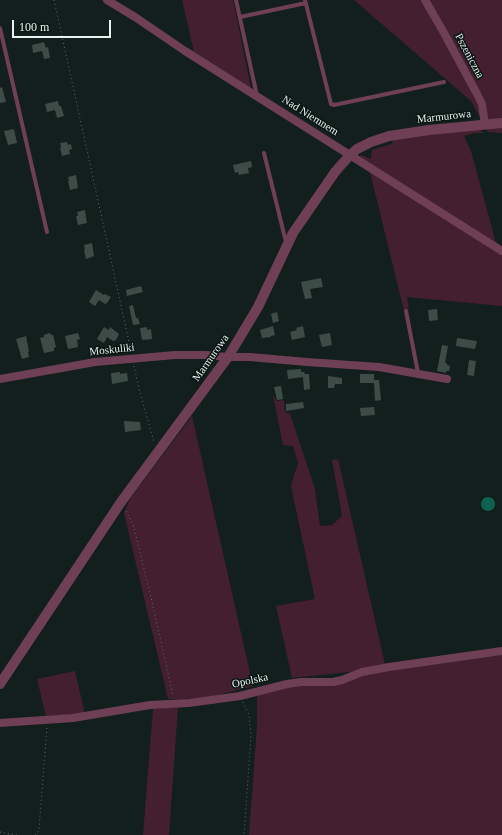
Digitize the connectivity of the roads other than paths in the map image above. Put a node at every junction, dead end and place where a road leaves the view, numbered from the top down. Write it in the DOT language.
graph roads {
  1 [pos="107,0"];
  2 [pos="236,0"];
  3 [pos="425,0"];
  4 [pos="306,1"];
  5 [pos="240,17"];
  6 [pos="0,28"];
  7 [pos="444,82"];
  8 [pos="257,96"];
  9 [pos="502,124"];
  10 [pos="485,125"];
  11 [pos="264,153"];
  12 [pos="350,155"];
  13 [pos="47,232"];
  14 [pos="287,246"];
  15 [pos="502,251"];
  16 [pos="406,311"];
  17 [pos="228,357"];
  18 [pos="418,373"];
  19 [pos="447,378"];
  20 [pos="0,379"];
  21 [pos="502,651"];
  22 [pos="0,684"];
  23 [pos="0,723"];
  1 -- 8 [label="street, Nad Niemnem"];
  2 -- 5 [label="lane"];
  3 -- 10 [label="street, Pszeniczna"];
  4 -- 5 [label="lane"];
  4 -- 7 [label="lane"];
  5 -- 8 [label="lane"];
  6 -- 13 [label="lane"];
  8 -- 12 [label="street, Nad Niemnem"];
  9 -- 10 [label="street, Marmurowa"];
  10 -- 12 [label="street, Marmurowa"];
  11 -- 14 [label="lane"];
  12 -- 14 [label="street, Marmurowa"];
  12 -- 15 [label="street, Nad Niemnem"];
  14 -- 17 [label="street, Marmurowa"];
  16 -- 18 [label="lane"];
  17 -- 18 [label="street, Moskuliki"];
  17 -- 20 [label="street, Moskuliki"];
  17 -- 22 [label="street, Marmurowa"];
  18 -- 19 [label="street, Moskuliki"];
  21 -- 23 [label="street, Opolska"];
}
